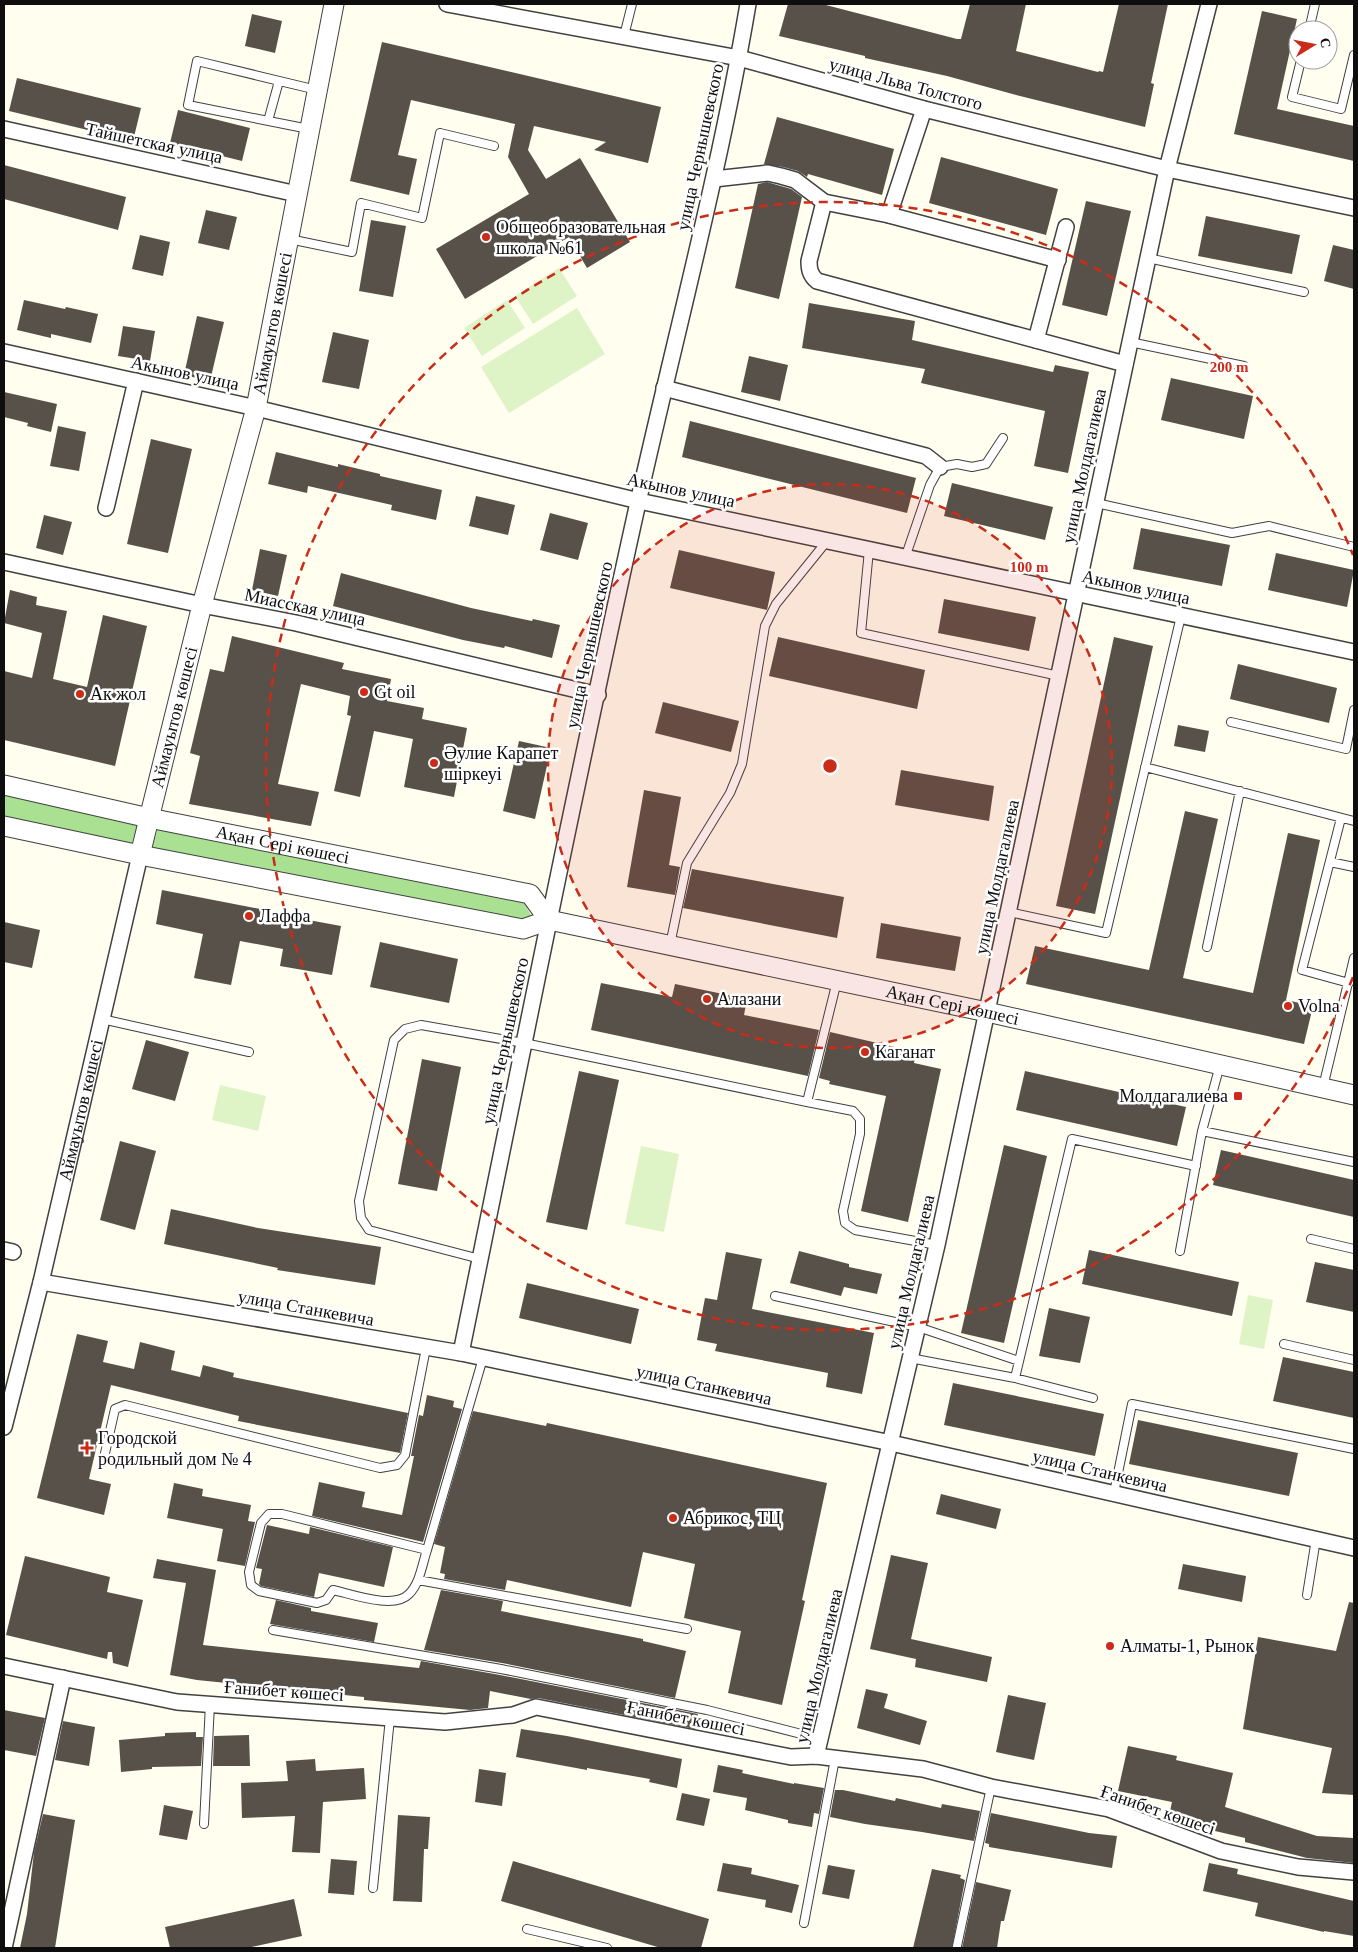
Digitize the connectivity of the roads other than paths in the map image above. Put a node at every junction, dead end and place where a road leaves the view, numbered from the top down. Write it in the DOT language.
graph roads {
  1 [pos="334,4"];
  2 [pos="447,4"];
  3 [pos="632,4"];
  4 [pos="748,4"];
  5 [pos="1209,4"];
  6 [pos="1315,4"];
  7 [pos="497,8"];
  8 [pos="1311,20"];
  9 [pos="624,36"];
  10 [pos="1354,55"];
  11 [pos="739,58"];
  12 [pos="1299,70"];
  13 [pos="280,81"];
  14 [pos="317,90"];
  15 [pos="924,110"];
  16 [pos="268,121"];
  17 [pos="4,129"];
  18 [pos="310,129"];
  19 [pos="494,146"];
  20 [pos="1167,169"];
  21 [pos="714,179"];
  22 [pos="297,194"];
  23 [pos="824,202"];
  24 [pos="1354,208"];
  25 [pos="889,215"];
  26 [pos="1066,227"];
  27 [pos="288,239"];
  28 [pos="1148,258"];
  29 [pos="1058,260"];
  30 [pos="1304,292"];
  31 [pos="1036,340"];
  32 [pos="1130,342"];
  33 [pos="4,352"];
  34 [pos="1125,364"];
  35 [pos="1244,366"];
  36 [pos="136,381"];
  37 [pos="664,388"];
  38 [pos="256,408"];
  39 [pos="1003,438"];
  40 [pos="940,467"];
  41 [pos="639,501"];
  42 [pos="1096,503"];
  43 [pos="106,508"];
  44 [pos="827,541"];
  45 [pos="1354,547"];
  46 [pos="869,550"];
  47 [pos="905,558"];
  48 [pos="4,562"];
  49 [pos="1076,594"];
  50 [pos="202,605"];
  51 [pos="1181,616"];
  52 [pos="1354,652"];
  53 [pos="1059,676"];
  54 [pos="598,695"];
  55 [pos="1354,710"];
  56 [pos="1231,722"];
  57 [pos="1145,767"];
  58 [pos="4,785"];
  59 [pos="1240,791"];
  60 [pos="149,818"];
  61 [pos="1341,818"];
  62 [pos="1354,821"];
  63 [pos="4,826"];
  64 [pos="140,855"];
  65 [pos="1330,862"];
  66 [pos="1354,867"];
  67 [pos="1009,912"];
  68 [pos="549,920"];
  69 [pos="670,945"];
  70 [pos="1207,947"];
  71 [pos="1354,958"];
  72 [pos="837,981"];
  73 [pos="1349,983"];
  74 [pos="987,1012"];
  75 [pos="102,1018"];
  76 [pos="524,1043"];
  77 [pos="249,1052"];
  78 [pos="1220,1065"];
  79 [pos="1323,1088"];
  80 [pos="1354,1095"];
  81 [pos="807,1102"];
  82 [pos="1202,1131"];
  83 [pos="1354,1162"];
  84 [pos="1196,1166"];
  85 [pos="1311,1239"];
  86 [pos="937,1245"];
  87 [pos="1354,1249"];
  88 [pos="1180,1250"];
  89 [pos="480,1259"];
  90 [pos="41,1282"];
  91 [pos="775,1296"];
  92 [pos="918,1327"];
  93 [pos="1284,1344"];
  94 [pos="426,1348"];
  95 [pos="460,1354"];
  96 [pos="483,1358"];
  97 [pos="910,1358"];
  98 [pos="1354,1360"];
  99 [pos="1019,1361"];
  100 [pos="1015,1378"];
  101 [pos="1093,1398"];
  102 [pos="4,1427"];
  103 [pos="891,1443"];
  104 [pos="1354,1450"];
  105 [pos="103,1462"];
  106 [pos="1114,1493"];
  107 [pos="1316,1539"];
  108 [pos="1354,1548"];
  109 [pos="427,1550"];
  110 [pos="418,1580"];
  111 [pos="1307,1594"];
  112 [pos="687,1629"];
  113 [pos="273,1630"];
  114 [pos="4,1666"];
  115 [pos="63,1678"];
  116 [pos="210,1704"];
  117 [pos="390,1718"];
  118 [pos="821,1739"];
  119 [pos="816,1756"];
  120 [pos="835,1759"];
  121 [pos="991,1787"];
  122 [pos="204,1824"];
  123 [pos="1354,1872"];
  124 [pos="373,1888"];
  125 [pos="804,1923"];
  126 [pos="527,1929"];
  127 [pos="957,1946"];
  128 [pos="4,1948"];
  129 [pos="607,1948"];
  1 -- 14 [label="street, Аймауытов көшесі"];
  2 -- 7 [label="street, улица Льва Толстого"];
  3 -- 9 [label="lane"];
  4 -- 11 [label="street, улица Чернышевского"];
  5 -- 20 [label="street, улица Молдагалиева"];
  6 -- 8 [label="lane"];
  7 -- 9 [label="street, улица Льва Толстого"];
  9 -- 11 [label="street, улица Льва Толстого"];
  10 -- 12 [label="lane"];
  11 -- 15 [label="street, улица Льва Толстого"];
  11 -- 21 [label="street, улица Чернышевского"];
  13 -- 14 [label="lane"];
  13 -- 16 [label="lane"];
  13 -- 16 [label="lane"];
  14 -- 18 [label="street, Аймауытов көшесі"];
  15 -- 20 [label="street, улица Льва Толстого"];
  15 -- 25 [label="street"];
  16 -- 18 [label="lane"];
  17 -- 22 [label="street, Тайшетская улица"];
  18 -- 22 [label="street, Аймауытов көшесі"];
  19 -- 27 [label="lane"];
  20 -- 24 [label="street, улица Льва Толстого"];
  20 -- 28 [label="street, улица Молдагалиева"];
  21 -- 23 [label="street"];
  21 -- 37 [label="street, улица Чернышевского"];
  22 -- 27 [label="street, Аймауытов көшесі"];
  23 -- 25 [label="street"];
  23 -- 31 [label="street"];
  25 -- 29 [label="street"];
  26 -- 29 [label="street"];
  27 -- 38 [label="street, Аймауытов көшесі"];
  28 -- 30 [label="lane"];
  28 -- 32 [label="street, улица Молдагалиева"];
  29 -- 31 [label="street"];
  31 -- 34 [label="street"];
  32 -- 34 [label="street, улица Молдагалиева"];
  32 -- 35 [label="lane"];
  33 -- 36 [label="street, Акынов улица"];
  34 -- 42 [label="street, улица Молдагалиева"];
  36 -- 38 [label="street, Акынов улица"];
  36 -- 43 [label="street"];
  37 -- 40 [label="street"];
  37 -- 41 [label="street, улица Чернышевского"];
  38 -- 41 [label="street, Акынов улица"];
  38 -- 50 [label="street, Аймауытов көшесі"];
  39 -- 40 [label="lane"];
  40 -- 47 [label="lane"];
  41 -- 44 [label="street, Акынов улица"];
  41 -- 54 [label="street, улица Чернышевского"];
  42 -- 45 [label="lane"];
  42 -- 49 [label="street, улица Молдагалиева"];
  44 -- 46 [label="street, Акынов улица"];
  44 -- 69 [label="lane"];
  46 -- 47 [label="street, Акынов улица"];
  46 -- 53 [label="lane"];
  47 -- 49 [label="street, Акынов улица"];
  48 -- 50 [label="street, Миасская улица"];
  49 -- 51 [label="street, Акынов улица"];
  49 -- 53 [label="street, улица Молдагалиева"];
  50 -- 54 [label="street, Миасская улица"];
  50 -- 60 [label="street, Аймауытов көшесі"];
  51 -- 52 [label="street, Акынов улица"];
  51 -- 57 [label="lane"];
  53 -- 67 [label="street, улица Молдагалиева"];
  54 -- 68 [label="street, улица Чернышевского"];
  55 -- 56 [label="lane"];
  57 -- 59 [label="lane"];
  57 -- 67 [label="lane"];
  58 -- 60 [label="street, Ақан Сері көшесі"];
  59 -- 61 [label="lane"];
  59 -- 70 [label="lane"];
  60 -- 64 [label="street, Аймауытов көшесі"];
  60 -- 68 [label="street, Ақан Сері көшесі"];
  61 -- 62 [label="lane"];
  61 -- 65 [label="lane"];
  63 -- 64 [label="street"];
  64 -- 68 [label="street"];
  64 -- 75 [label="street, Аймауытов көшесі"];
  65 -- 66 [label="lane"];
  65 -- 73 [label="lane"];
  67 -- 74 [label="street, улица Молдагалиева"];
  68 -- 69 [label="street, Ақан Сері көшесі"];
  68 -- 76 [label="street, улица Чернышевского"];
  69 -- 72 [label="street, Ақан Сері көшесі"];
  71 -- 73 [label="lane"];
  72 -- 74 [label="street, Ақан Сері көшесі"];
  72 -- 81 [label="lane"];
  73 -- 79 [label="lane"];
  74 -- 78 [label="street, Ақан Сері көшесі"];
  74 -- 86 [label="street, улица Молдагалиева"];
  75 -- 77 [label="lane"];
  75 -- 90 [label="street, Аймауытов көшесі"];
  76 -- 81 [label="lane"];
  76 -- 89 [label="street, улица Чернышевского"];
  76 -- 89 [label="lane"];
  78 -- 79 [label="street, Ақан Сері көшесі"];
  78 -- 82 [label="lane"];
  79 -- 80 [label="street, Ақан Сері көшесі"];
  81 -- 86 [label="lane"];
  82 -- 83 [label="lane"];
  82 -- 84 [label="lane"];
  84 -- 88 [label="lane"];
  84 -- 99 [label="lane"];
  85 -- 87 [label="lane"];
  86 -- 92 [label="street, улица Молдагалиева"];
  89 -- 95 [label="street, улица Чернышевского"];
  90 -- 94 [label="street, улица Станкевича"];
  90 -- 102 [label="street, Аймауытов көшесі"];
  91 -- 92 [label="lane"];
  92 -- 97 [label="street, улица Молдагалиева"];
  92 -- 99 [label="lane"];
  93 -- 98 [label="lane"];
  94 -- 95 [label="street, улица Станкевича"];
  94 -- 105 [label="lane"];
  95 -- 96 [label="street, улица Станкевича"];
  96 -- 103 [label="street, улица Станкевича"];
  96 -- 109 [label="lane"];
  97 -- 100 [label="lane"];
  97 -- 103 [label="street, улица Молдагалиева"];
  99 -- 100 [label="lane"];
  100 -- 101 [label="lane"];
  103 -- 106 [label="street, улица Станкевича"];
  103 -- 118 [label="street, улица Молдагалиева"];
  104 -- 106 [label="lane"];
  106 -- 107 [label="street, улица Станкевича"];
  107 -- 108 [label="street, улица Станкевича"];
  107 -- 111 [label="lane"];
  109 -- 110 [label="lane"];
  109 -- 110 [label="lane"];
  110 -- 112 [label="lane"];
  113 -- 118 [label="lane"];
  114 -- 115 [label="street, Ғанибет көшесі"];
  115 -- 116 [label="street, Ғанибет көшесі"];
  115 -- 128 [label="street"];
  116 -- 117 [label="street, Ғанибет көшесі"];
  116 -- 122 [label="lane"];
  117 -- 119 [label="street, Ғанибет көшесі"];
  117 -- 124 [label="lane"];
  118 -- 119 [label="street, улица Молдагалиева"];
  119 -- 120 [label="street, Ғанибет көшесі"];
  120 -- 121 [label="street, Ғанибет көшесі"];
  120 -- 125 [label="lane"];
  121 -- 123 [label="street, Ғанибет көшесі"];
  121 -- 127 [label="lane"];
  126 -- 129 [label="lane"];
}
